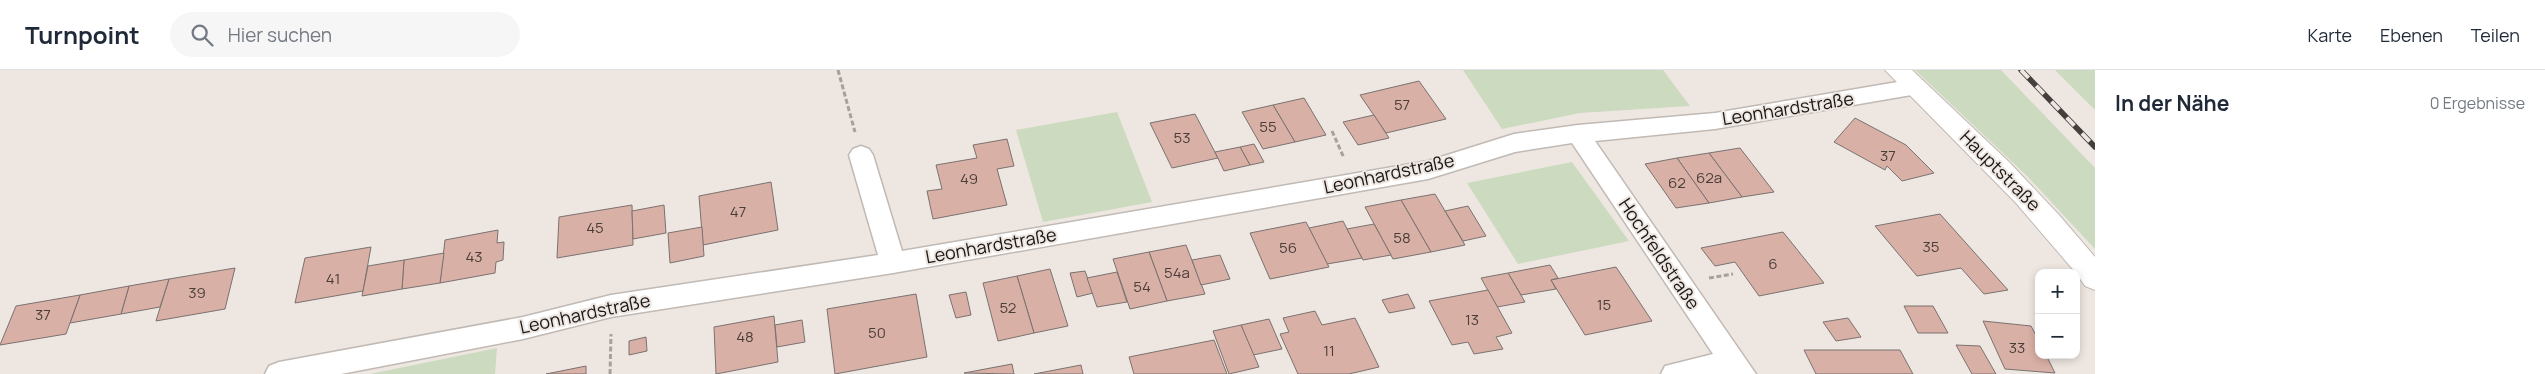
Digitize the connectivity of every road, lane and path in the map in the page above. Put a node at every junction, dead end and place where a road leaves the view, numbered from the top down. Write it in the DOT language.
graph roads {
  1 [pos="838,70"];
  2 [pos="1906,78"];
  3 [pos="1578,134"];
  4 [pos="861,154"];
  5 [pos="893,263"];
  6 [pos="2095,278"];
  7 [pos="611,306"];
  8 [pos="1738,368"];
  9 [pos="279,374"];
  10 [pos="610,374"];
  11 [pos="1675,374"];
  1 -- 4 [label="path"];
  2 -- 3 [label="street, Leonhardstraße"];
  2 -- 6 [label="street, Hauptstraße"];
  3 -- 5 [label="street, Leonhardstraße"];
  3 -- 8 [label="street, Hochfeldstraße"];
  4 -- 5 [label="street"];
  5 -- 7 [label="street, Leonhardstraße"];
  7 -- 9 [label="street, Leonhardstraße"];
  7 -- 10 [label="path"];
  8 -- 11 [label="street"];
}
